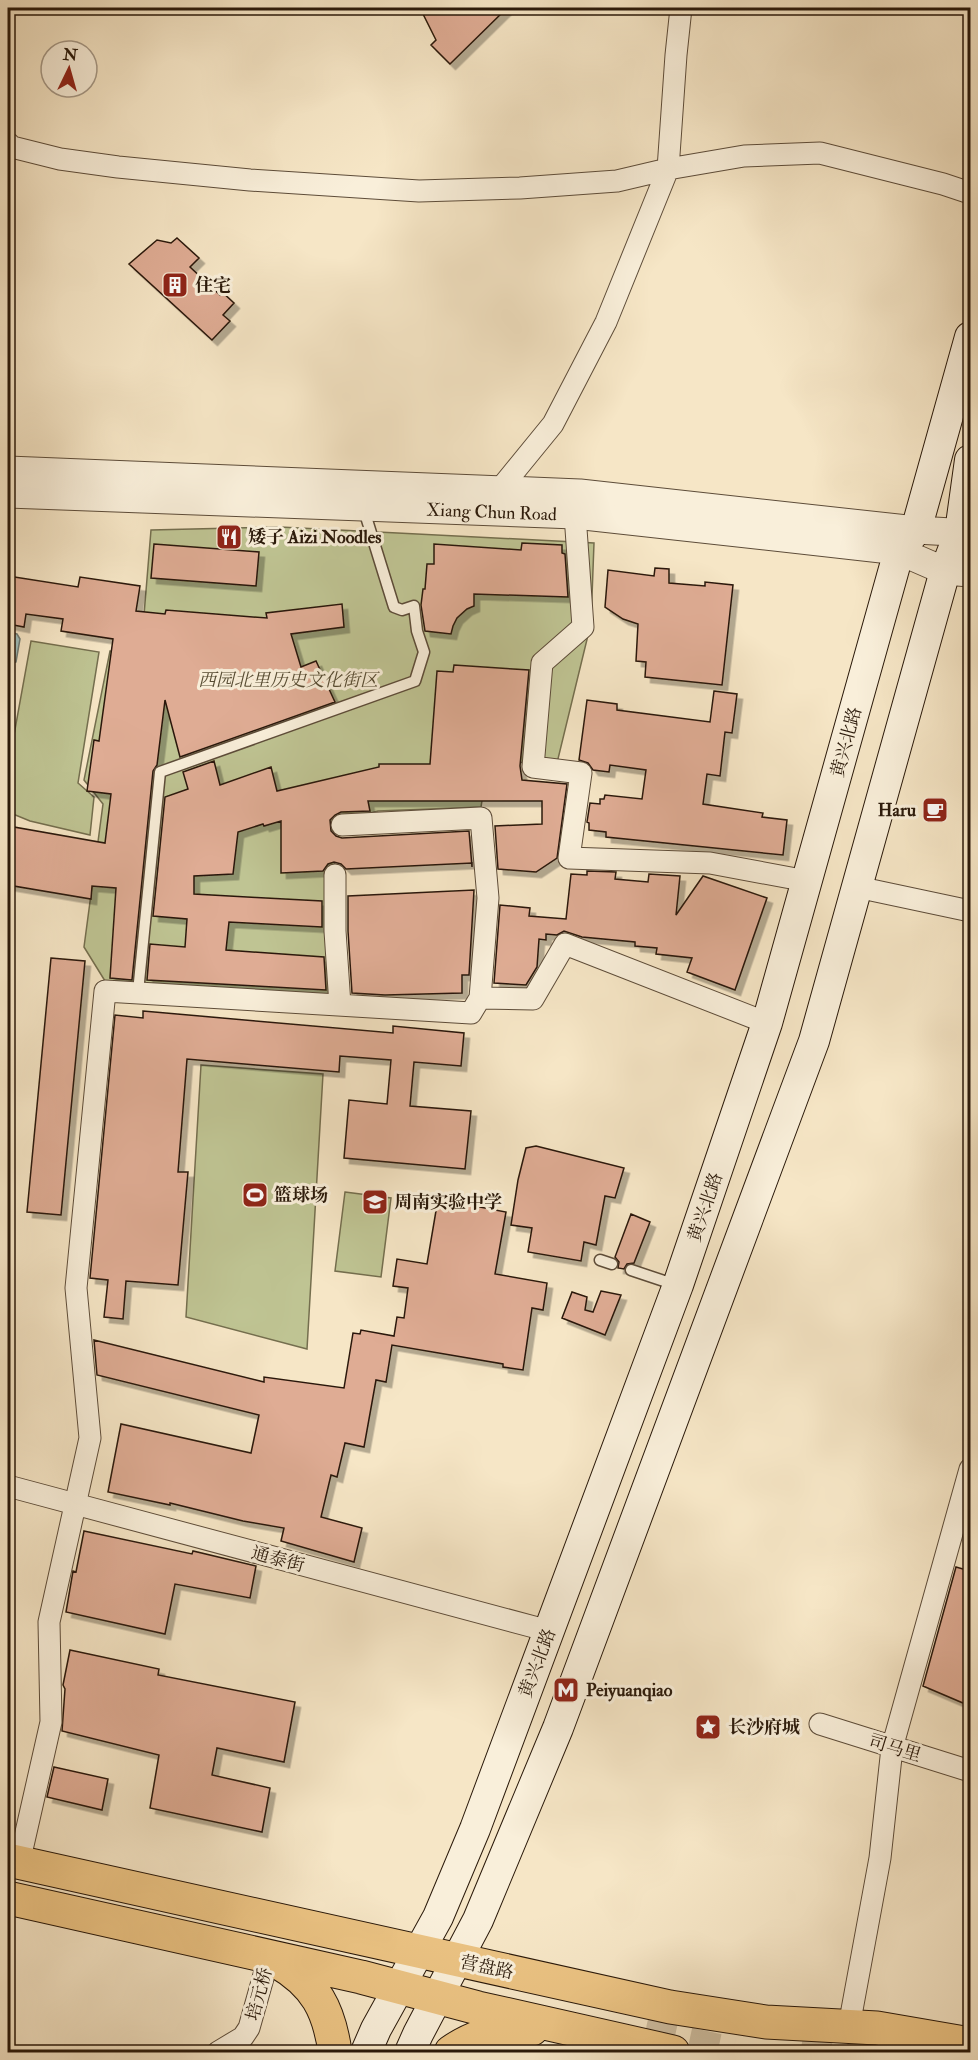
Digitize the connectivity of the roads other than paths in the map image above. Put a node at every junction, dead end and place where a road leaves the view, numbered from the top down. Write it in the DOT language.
graph roads {
  1 [pos="681,8"];
  2 [pos="8,143"];
  3 [pos="668,169"];
  4 [pos="970,194"];
  5 [pos="970,337"];
  6 [pos="970,460"];
  7 [pos="8,470"];
  8 [pos="500,489"];
  9 [pos="8,495"];
  10 [pos="363,507"];
  11 [pos="575,515"];
  12 [pos="965,533"];
  13 [pos="907,540"];
  14 [pos="958,572"];
  15 [pos="342,825"];
  16 [pos="335,875"];
  17 [pos="807,881"];
  18 [pos="857,887"];
  19 [pos="970,911"];
  20 [pos="138,992"];
  21 [pos="480,998"];
  22 [pos="340,1005"];
  23 [pos="767,1023"];
  24 [pos="600,1260"];
  25 [pos="612,1264"];
  26 [pos="631,1270"];
  27 [pos="678,1285"];
  28 [pos="970,1469"];
  29 [pos="8,1486"];
  30 [pos="75,1505"];
  31 [pos="549,1631"];
  32 [pos="819,1724"];
  33 [pos="892,1748"];
  34 [pos="970,1771"];
  35 [pos="13,1862"];
  36 [pos="8,1898"];
  37 [pos="419,1952"];
  38 [pos="269,1957"];
  39 [pos="457,1960"];
  40 [pos="399,1987"];
  41 [pos="437,1998"];
  42 [pos="849,2026"];
  43 [pos="576,2031"];
  44 [pos="970,2044"];
  45 [pos="218,2052"];
  46 [pos="335,2052"];
  47 [pos="366,2052"];
  48 [pos="410,2052"];
  49 [pos="450,2052"];
  50 [pos="673,2052"];
  1 -- 3 [label="street"];
  2 -- 3 [label="street"];
  3 -- 4 [label="street"];
  3 -- 8 [label="street"];
  5 -- 13 [label="main road, 黄兴北路"];
  6 -- 12 [label="main road"];
  7 -- 8 [label="street, Xiang Chun Road"];
  8 -- 13 [label="street, Xiang Chun Road"];
  9 -- 10 [label="street, Xiang Chun Road"];
  10 -- 11 [label="street, Xiang Chun Road"];
  10 -- 20 [label="lane"];
  11 -- 13 [label="street, Xiang Chun Road"];
  11 -- 17 [label="street"];
  12 -- 13 [label="street, Xiang Chun Road"];
  12 -- 14 [label="main road"];
  13 -- 14 [label="street, Xiang Chun Road"];
  13 -- 17 [label="main road, 黄兴北路"];
  14 -- 18 [label="main road"];
  15 -- 21 [label="street"];
  16 -- 22 [label="street"];
  17 -- 23 [label="main road, 黄兴北路"];
  18 -- 19 [label="street"];
  18 -- 39 [label="main road"];
  20 -- 22 [label="street"];
  20 -- 30 [label="street"];
  21 -- 22 [label="street"];
  21 -- 23 [label="street"];
  23 -- 27 [label="main road, 黄兴北路"];
  24 -- 25 [label="lane"];
  26 -- 27 [label="lane"];
  27 -- 31 [label="main road, 黄兴北路"];
  28 -- 33 [label="street"];
  29 -- 30 [label="street, 通泰街"];
  30 -- 31 [label="street, 通泰街"];
  30 -- 35 [label="street"];
  31 -- 37 [label="main road, 黄兴北路"];
  32 -- 33 [label="street, 司马里"];
  33 -- 34 [label="street, 司马里"];
  33 -- 42 [label="street"];
  35 -- 37 [label="main road, 营盘路"];
  36 -- 38 [label="main road"];
  37 -- 39 [label="main road, 营盘路"];
  37 -- 40 [label="main road, 黄兴北路"];
  38 -- 40 [label="main road"];
  38 -- 45 [label="street, 培元桥"];
  38 -- 46 [label="main road"];
  39 -- 41 [label="main road"];
  39 -- 42 [label="main road, 营盘路"];
  40 -- 41 [label="main road"];
  40 -- 47 [label="main road, 黄兴北路"];
  41 -- 43 [label="main road"];
  41 -- 48 [label="main road"];
  42 -- 44 [label="main road, 营盘路"];
  43 -- 49 [label="main road"];
  43 -- 50 [label="main road"];
}
